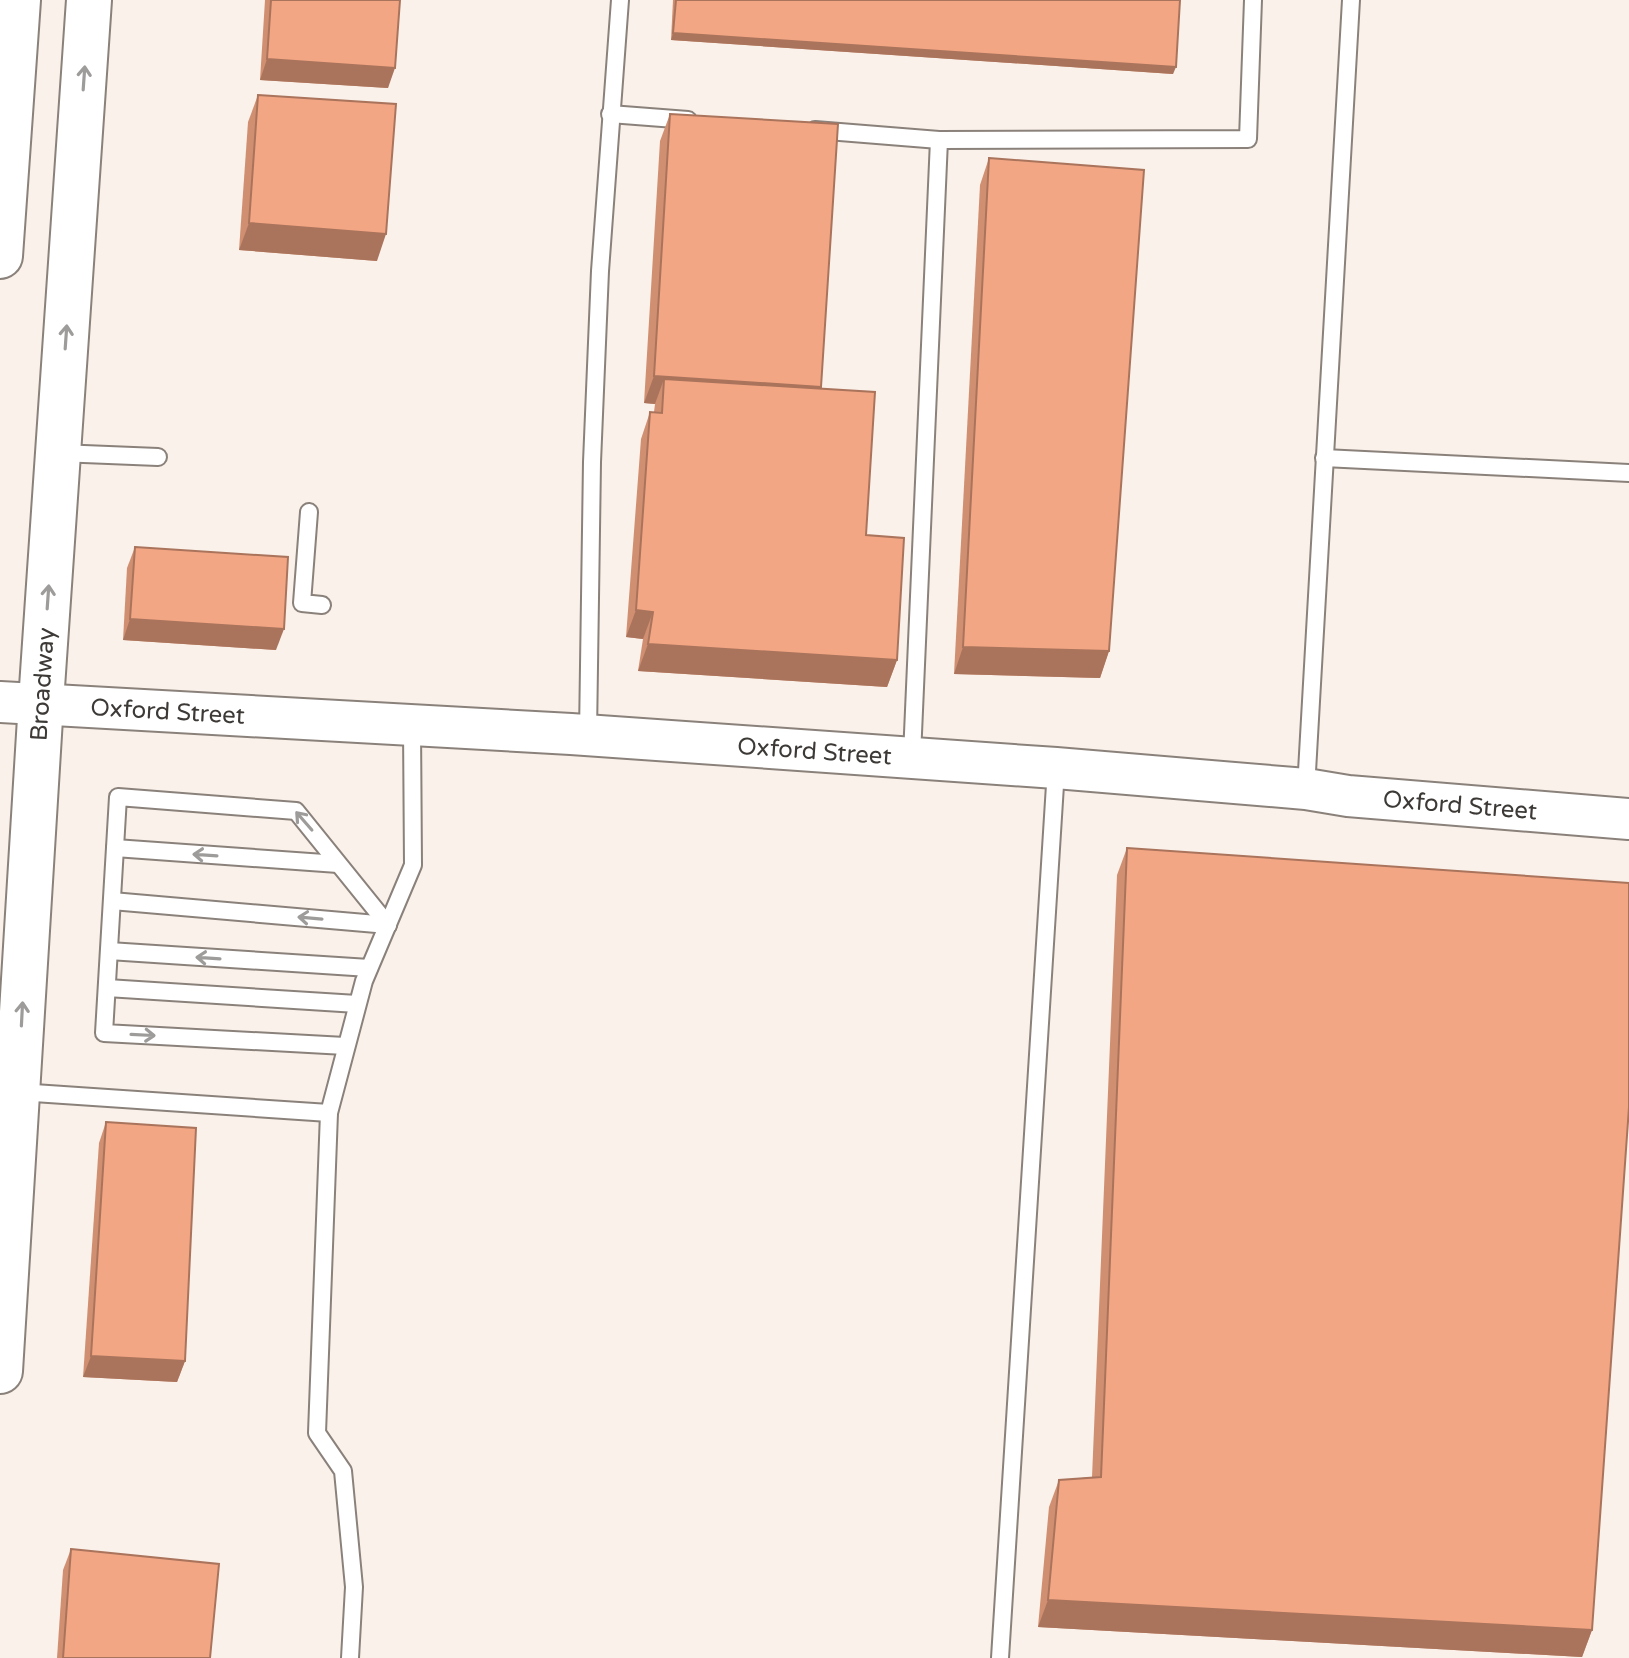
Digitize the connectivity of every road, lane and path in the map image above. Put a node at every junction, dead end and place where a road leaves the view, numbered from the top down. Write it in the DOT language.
graph roads {
  1 [pos="18,0"];
  2 [pos="89,0"];
  3 [pos="620,0"];
  4 [pos="1253,0"];
  5 [pos="1351,0"];
  6 [pos="6,69"];
  7 [pos="610,114"];
  8 [pos="704,121"];
  9 [pos="798,129"];
  10 [pos="939,140"];
  11 [pos="0,256"];
  12 [pos="58,453"];
  13 [pos="158,457"];
  14 [pos="1324,458"];
  15 [pos="1629,473"];
  16 [pos="309,512"];
  17 [pos="322,605"];
  18 [pos="20,702"];
  19 [pos="412,725"];
  20 [pos="588,735"];
  21 [pos="912,758"];
  22 [pos="1056,768"];
  23 [pos="1306,789"];
  24 [pos="1629,819"];
  25 [pos="115,848"];
  26 [pos="338,864"];
  27 [pos="112,901"];
  28 [pos="388,925"];
  29 [pos="109,951"];
  30 [pos="369,968"];
  31 [pos="107,988"];
  32 [pos="357,1004"];
  33 [pos="345,1046"];
  34 [pos="18,1091"];
  35 [pos="329,1113"];
  36 [pos="0,1371"];
  37 [pos="350,1658"];
  38 [pos="1000,1658"];
  1 -- 6 [label="main road"];
  12 -- 2 [label="main road, Broadway, one-way"];
  3 -- 7 [label="lane"];
  4 -- 10 [label="lane"];
  5 -- 14 [label="lane"];
  6 -- 11 [label="main road"];
  7 -- 8 [label="lane"];
  7 -- 20 [label="lane"];
  9 -- 10 [label="lane"];
  10 -- 21 [label="lane"];
  12 -- 13 [label="lane"];
  18 -- 12 [label="main road, Broadway, one-way"];
  14 -- 15 [label="lane"];
  14 -- 23 [label="lane"];
  16 -- 17 [label="lane"];
  18 -- 19 [label="street, Oxford Street"];
  34 -- 18 [label="main road, Broadway, one-way"];
  19 -- 20 [label="street, Oxford Street"];
  19 -- 28 [label="lane"];
  20 -- 21 [label="street, Oxford Street"];
  21 -- 22 [label="street, Oxford Street"];
  22 -- 23 [label="street, Oxford Street"];
  22 -- 38 [label="lane"];
  23 -- 24 [label="street, Oxford Street"];
  26 -- 25 [label="lane, one-way"];
  26 -- 25 [label="lane, one-way"];
  25 -- 27 [label="lane"];
  26 -- 28 [label="lane"];
  28 -- 27 [label="lane, one-way"];
  27 -- 29 [label="lane"];
  28 -- 30 [label="lane"];
  30 -- 29 [label="lane, one-way"];
  29 -- 31 [label="lane"];
  30 -- 32 [label="lane"];
  31 -- 32 [label="lane"];
  31 -- 33 [label="lane, one-way"];
  32 -- 33 [label="lane"];
  33 -- 35 [label="lane"];
  34 -- 35 [label="lane"];
  34 -- 36 [label="main road, Broadway"];
  35 -- 37 [label="lane"];
}
